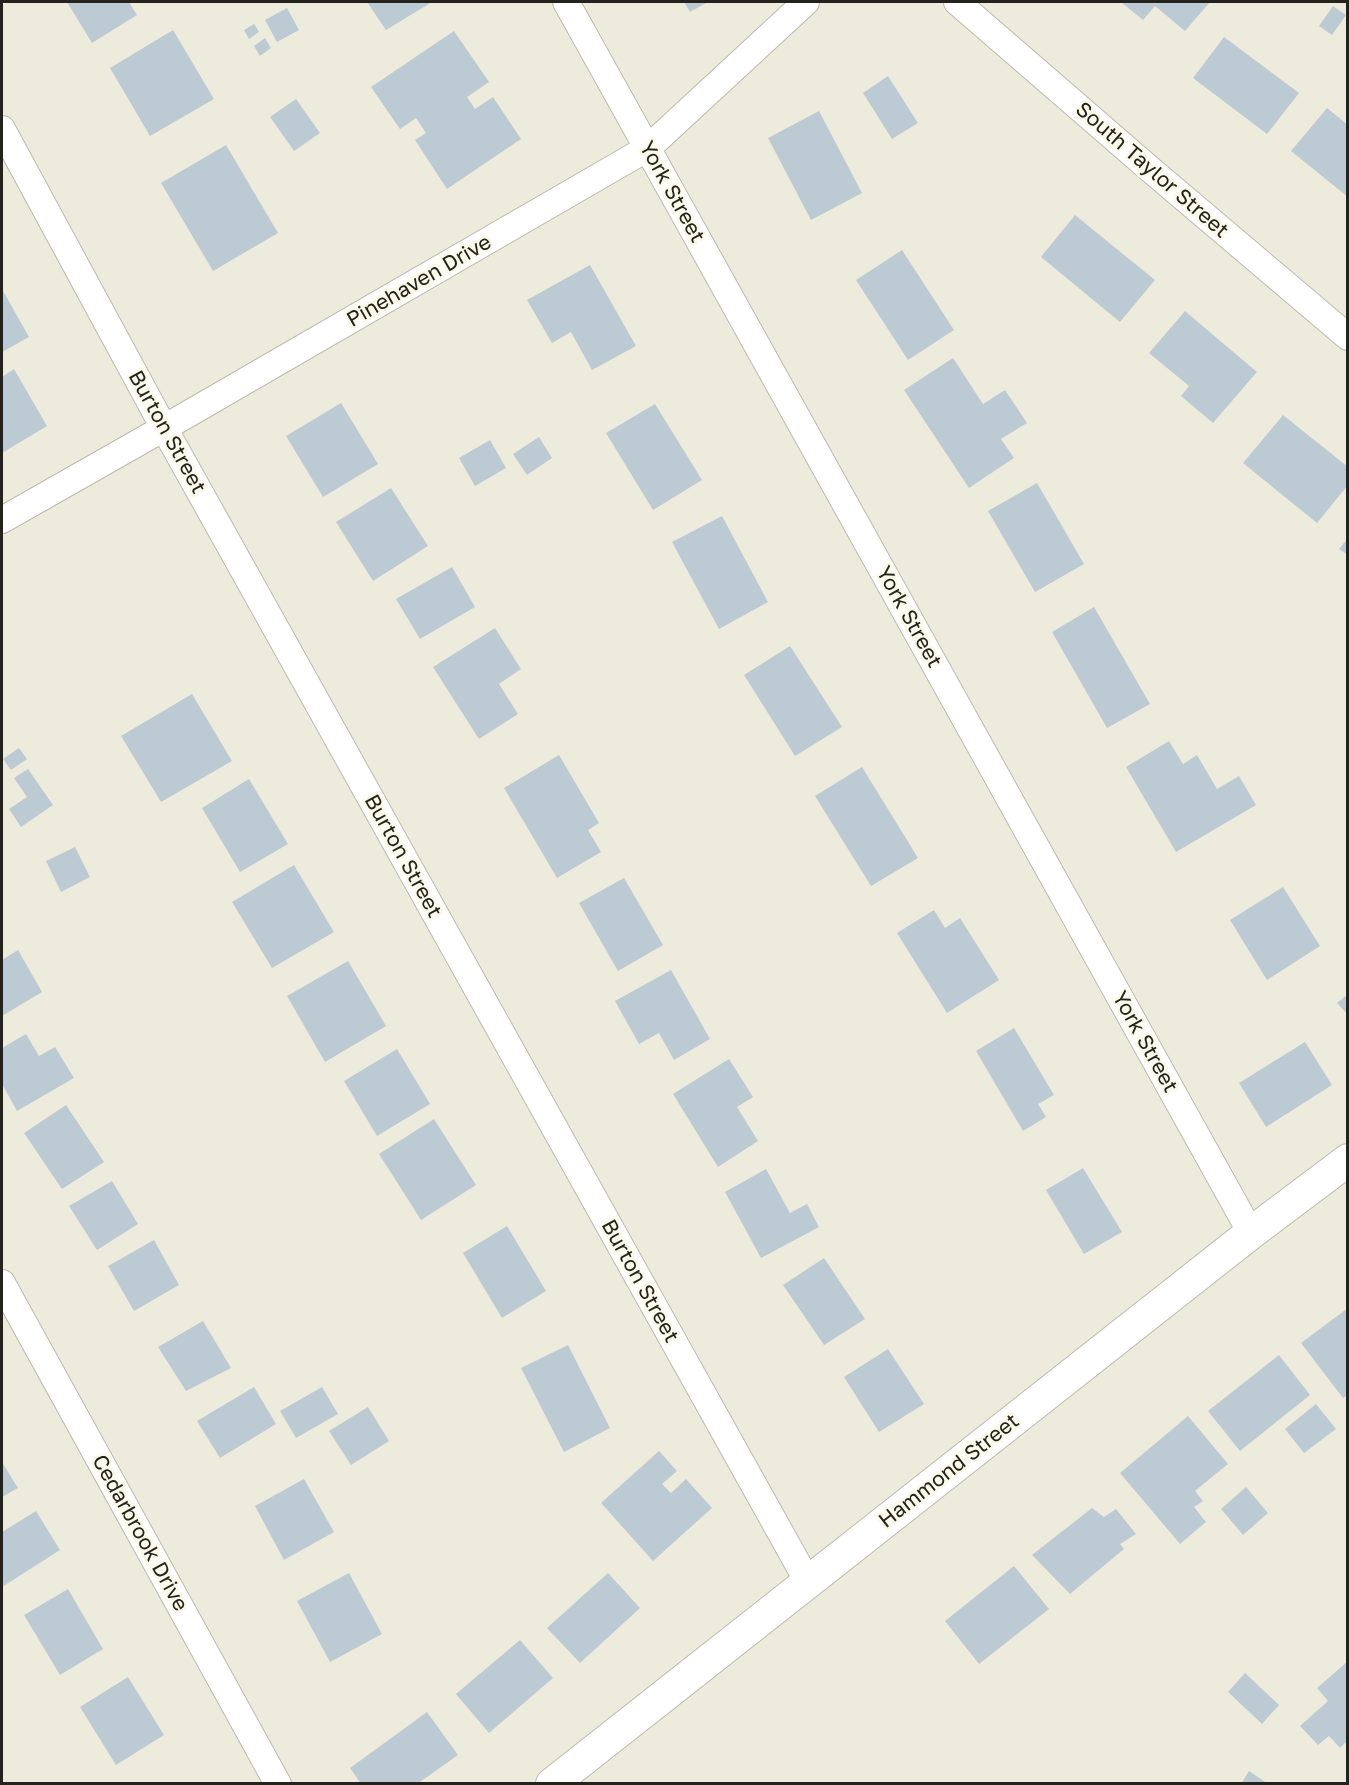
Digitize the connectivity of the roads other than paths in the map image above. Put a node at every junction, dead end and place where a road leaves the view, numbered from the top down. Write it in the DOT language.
graph roads {
  1 [pos="566,2"];
  2 [pos="806,2"];
  3 [pos="957,2"];
  4 [pos="2,129"];
  5 [pos="648,148"];
  6 [pos="1347,337"];
  7 [pos="164,428"];
  8 [pos="2,520"];
  9 [pos="1347,1160"];
  10 [pos="1251,1233"];
  11 [pos="2,1283"];
  12 [pos="808,1582"];
  13 [pos="278,1784"];
  14 [pos="552,1784"];
  1 -- 5 [label="street, York Street"];
  2 -- 5 [label="street, Pinehaven Drive"];
  3 -- 6 [label="street, South Taylor Street"];
  4 -- 7 [label="street, Burton Street"];
  5 -- 7 [label="street, Pinehaven Drive"];
  5 -- 10 [label="street, York Street"];
  7 -- 8 [label="street, Pinehaven Drive"];
  7 -- 12 [label="street, Burton Street"];
  9 -- 10 [label="street, Hammond Street"];
  10 -- 12 [label="street, Hammond Street"];
  11 -- 13 [label="street, Cedarbrook Drive"];
  12 -- 14 [label="street, Hammond Street"];
}
